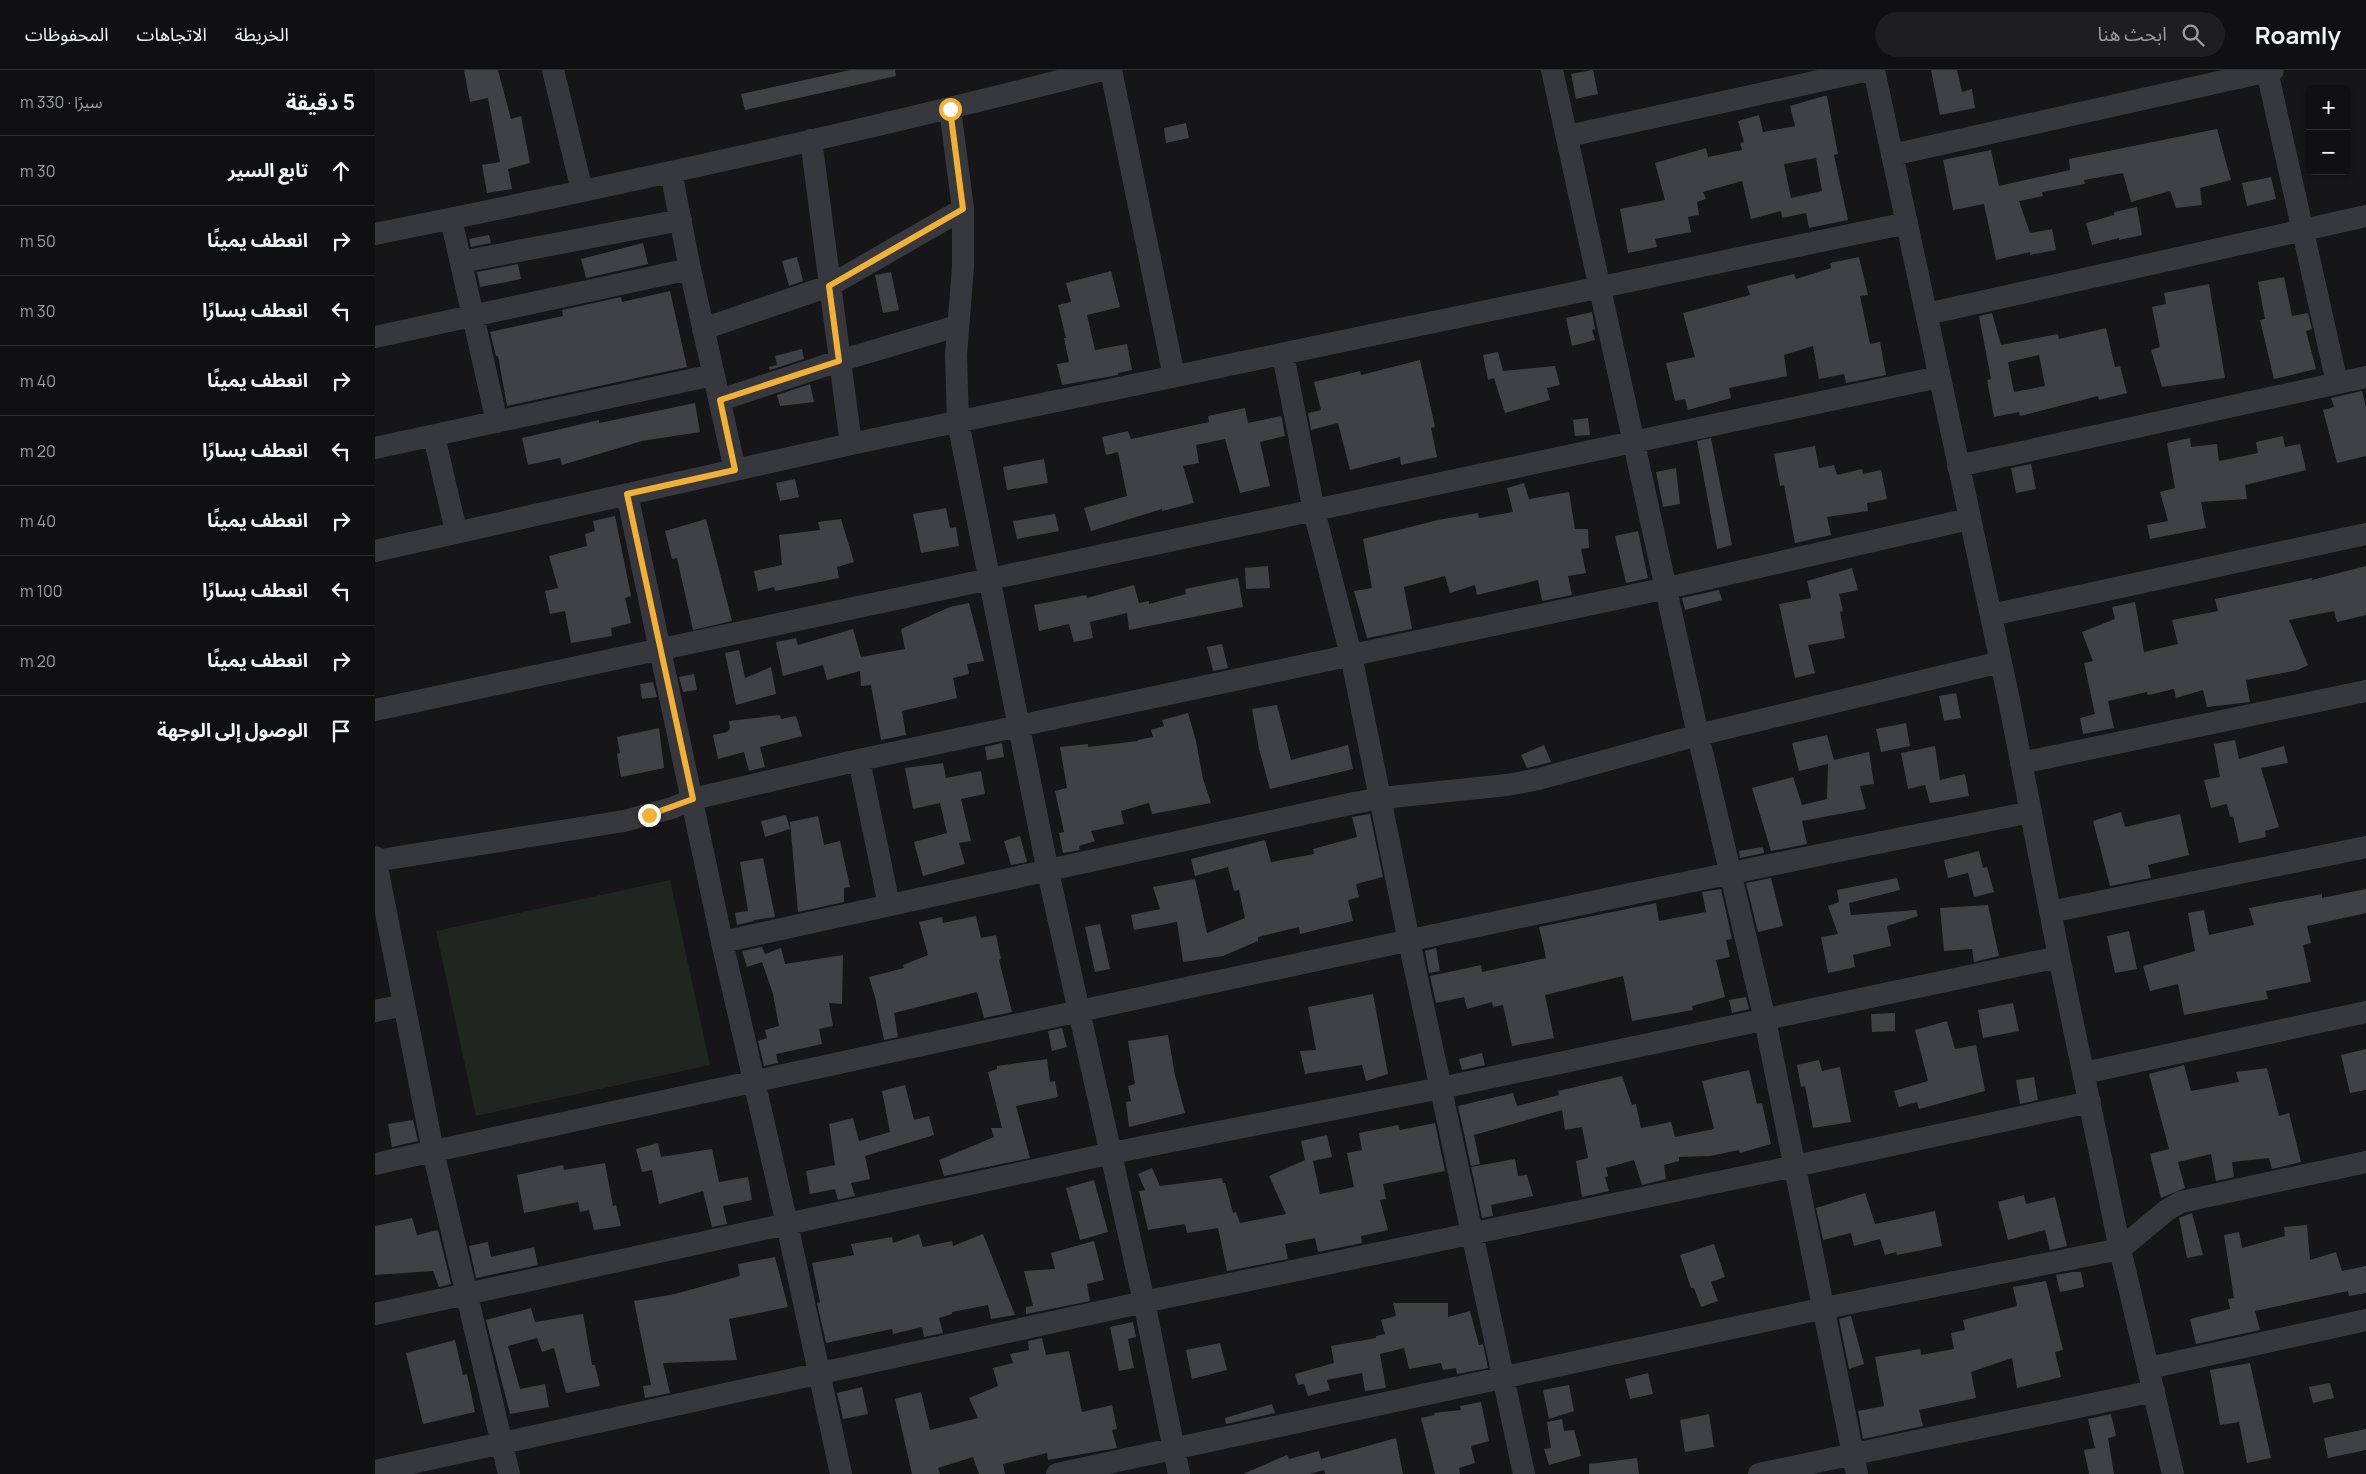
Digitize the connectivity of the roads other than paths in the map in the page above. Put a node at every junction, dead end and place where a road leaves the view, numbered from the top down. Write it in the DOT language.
graph roads {
  1 [pos="553,70"];
  2 [pos="1102,70"];
  3 [pos="1111,70"];
  4 [pos="1552,70"];
  5 [pos="1869,70"];
  6 [pos="1874,70"];
  7 [pos="2270,71"];
  8 [pos="950,109"];
  9 [pos="1568,136"];
  10 [pos="811,140"];
  11 [pos="1893,155"];
  12 [pos="671,172"];
  13 [pos="582,191"];
  14 [pos="963,209"];
  15 [pos="2366,216"];
  16 [pos="451,219"];
  17 [pos="681,220"];
  18 [pos="1907,223"];
  19 [pos="2302,229"];
  20 [pos="375,234"];
  21 [pos="461,262"];
  22 [pos="689,269"];
  23 [pos="829,286"];
  24 [pos="1600,288"];
  25 [pos="1927,314"];
  26 [pos="472,315"];
  27 [pos="957,326"];
  28 [pos="703,329"];
  29 [pos="375,337"];
  30 [pos="1283,355"];
  31 [pos="839,361"];
  32 [pos="713,375"];
  33 [pos="1174,376"];
  34 [pos="1939,377"];
  35 [pos="2366,377"];
  36 [pos="2337,383"];
  37 [pos="720,400"];
  38 [pos="497,422"];
  39 [pos="958,422"];
  40 [pos="434,436"];
  41 [pos="1633,441"];
  42 [pos="851,444"];
  43 [pos="375,448"];
  44 [pos="1958,466"];
  45 [pos="735,470"];
  46 [pos="627,494"];
  47 [pos="1314,511"];
  48 [pos="1969,519"];
  49 [pos="456,531"];
  50 [pos="2366,534"];
  51 [pos="375,551"];
  52 [pos="989,580"];
  53 [pos="1667,588"];
  54 [pos="1991,615"];
  55 [pos="662,651"];
  56 [pos="1351,655"];
  57 [pos="2001,662"];
  58 [pos="2366,691"];
  59 [pos="375,710"];
  60 [pos="1017,725"];
  61 [pos="1698,735"];
  62 [pos="859,760"];
  63 [pos="2021,763"];
  64 [pos="1382,798"];
  65 [pos="693,799"];
  66 [pos="2031,812"];
  67 [pos="2366,847"];
  68 [pos="375,859"];
  69 [pos="1048,872"];
  70 [pos="1731,872"];
  71 [pos="889,905"];
  72 [pos="2050,912"];
  73 [pos="1409,941"];
  74 [pos="722,942"];
  75 [pos="2059,957"];
  76 [pos="403,1005"];
  77 [pos="1080,1010"];
  78 [pos="375,1011"];
  79 [pos="2366,1012"];
  80 [pos="1765,1020"];
  81 [pos="2085,1073"];
  82 [pos="755,1082"];
  83 [pos="1441,1088"];
  84 [pos="2089,1102"];
  85 [pos="433,1151"];
  86 [pos="1112,1153"];
  87 [pos="2366,1162"];
  88 [pos="375,1164"];
  89 [pos="1795,1166"];
  90 [pos="787,1224"];
  91 [pos="1474,1233"];
  92 [pos="2120,1249"];
  93 [pos="467,1294"];
  94 [pos="1145,1302"];
  95 [pos="1825,1308"];
  96 [pos="375,1314"];
  97 [pos="2366,1320"];
  98 [pos="2149,1368"];
  99 [pos="819,1374"];
  100 [pos="1504,1377"];
  101 [pos="2154,1391"];
  102 [pos="502,1444"];
  103 [pos="1174,1450"];
  104 [pos="1854,1464"];
  105 [pos="375,1471"];
  106 [pos="509,1474"];
  107 [pos="841,1474"];
  108 [pos="1057,1474"];
  109 [pos="1179,1474"];
  110 [pos="1525,1474"];
  111 [pos="1759,1474"];
  112 [pos="2173,1474"];
  1 -- 13 [label="street"];
  2 -- 8 [label="street"];
  3 -- 33 [label="street"];
  4 -- 9 [label="street"];
  5 -- 9 [label="street"];
  6 -- 11 [label="street"];
  7 -- 11 [label="street"];
  7 -- 19 [label="street"];
  8 -- 10 [label="street"];
  8 -- 14 [label="street"];
  9 -- 24 [label="street"];
  10 -- 12 [label="street"];
  10 -- 23 [label="street"];
  11 -- 18 [label="street"];
  12 -- 13 [label="street"];
  12 -- 17 [label="street"];
  13 -- 16 [label="street"];
  14 -- 23 [label="street"];
  14 -- 27 [label="street"];
  15 -- 19 [label="street"];
  16 -- 20 [label="street"];
  16 -- 21 [label="street"];
  17 -- 21 [label="street"];
  17 -- 22 [label="street"];
  18 -- 24 [label="street"];
  18 -- 25 [label="street"];
  19 -- 25 [label="street"];
  19 -- 36 [label="street"];
  21 -- 26 [label="street"];
  22 -- 26 [label="street"];
  22 -- 28 [label="street"];
  23 -- 28 [label="street"];
  23 -- 31 [label="street"];
  24 -- 30 [label="street"];
  24 -- 41 [label="street"];
  25 -- 34 [label="street"];
  26 -- 29 [label="street"];
  26 -- 38 [label="street"];
  27 -- 31 [label="street"];
  27 -- 39 [label="street"];
  28 -- 32 [label="street"];
  30 -- 33 [label="street"];
  30 -- 47 [label="street"];
  31 -- 37 [label="street"];
  31 -- 42 [label="street"];
  32 -- 37 [label="street"];
  32 -- 38 [label="street"];
  33 -- 39 [label="street"];
  34 -- 41 [label="street"];
  34 -- 44 [label="street"];
  35 -- 36 [label="street"];
  36 -- 44 [label="street"];
  37 -- 45 [label="street"];
  38 -- 40 [label="street"];
  39 -- 42 [label="street"];
  39 -- 52 [label="street"];
  40 -- 43 [label="street"];
  40 -- 49 [label="street"];
  41 -- 47 [label="street"];
  41 -- 53 [label="street"];
  42 -- 45 [label="street"];
  44 -- 48 [label="street"];
  45 -- 46 [label="street"];
  46 -- 49 [label="street"];
  46 -- 55 [label="street"];
  47 -- 52 [label="street"];
  47 -- 56 [label="street"];
  48 -- 53 [label="street"];
  48 -- 54 [label="street"];
  49 -- 51 [label="street"];
  50 -- 54 [label="street"];
  52 -- 55 [label="street"];
  52 -- 60 [label="street"];
  53 -- 56 [label="street"];
  53 -- 61 [label="street"];
  54 -- 57 [label="street"];
  55 -- 59 [label="street"];
  55 -- 65 [label="street"];
  56 -- 60 [label="street"];
  56 -- 64 [label="street"];
  57 -- 61 [label="street"];
  57 -- 63 [label="street"];
  58 -- 63 [label="street"];
  60 -- 62 [label="street"];
  60 -- 69 [label="street"];
  61 -- 64 [label="street"];
  61 -- 70 [label="street"];
  62 -- 65 [label="street"];
  62 -- 71 [label="street"];
  63 -- 66 [label="street"];
  64 -- 69 [label="street"];
  64 -- 73 [label="street"];
  65 -- 68 [label="street"];
  65 -- 74 [label="street"];
  66 -- 70 [label="street"];
  66 -- 72 [label="street"];
  67 -- 72 [label="street"];
  68 -- 76 [label="street"];
  69 -- 71 [label="street"];
  69 -- 77 [label="street"];
  70 -- 73 [label="street"];
  70 -- 80 [label="street"];
  71 -- 74 [label="street"];
  72 -- 75 [label="street"];
  73 -- 77 [label="street"];
  73 -- 83 [label="street"];
  74 -- 82 [label="street"];
  75 -- 80 [label="street"];
  75 -- 81 [label="street"];
  76 -- 78 [label="street"];
  76 -- 85 [label="street"];
  77 -- 82 [label="street"];
  77 -- 86 [label="street"];
  79 -- 81 [label="street"];
  80 -- 83 [label="street"];
  80 -- 89 [label="street"];
  81 -- 84 [label="street"];
  82 -- 85 [label="street"];
  82 -- 90 [label="street"];
  83 -- 86 [label="street"];
  83 -- 91 [label="street"];
  84 -- 89 [label="street"];
  84 -- 92 [label="street"];
  85 -- 88 [label="street"];
  85 -- 93 [label="street"];
  86 -- 90 [label="street"];
  86 -- 94 [label="street"];
  87 -- 92 [label="street"];
  89 -- 91 [label="street"];
  89 -- 95 [label="street"];
  90 -- 93 [label="street"];
  90 -- 99 [label="street"];
  91 -- 94 [label="street"];
  91 -- 100 [label="street"];
  92 -- 95 [label="street"];
  92 -- 98 [label="street"];
  93 -- 96 [label="street"];
  93 -- 102 [label="street"];
  94 -- 99 [label="street"];
  94 -- 103 [label="street"];
  95 -- 100 [label="street"];
  95 -- 104 [label="street"];
  97 -- 98 [label="street"];
  98 -- 101 [label="street"];
  99 -- 102 [label="street"];
  99 -- 107 [label="street"];
  100 -- 103 [label="street"];
  100 -- 110 [label="street"];
  101 -- 104 [label="street"];
  101 -- 112 [label="street"];
  102 -- 105 [label="street"];
  102 -- 106 [label="street"];
  103 -- 108 [label="street"];
  103 -- 109 [label="street"];
  104 -- 111 [label="street"];
}
